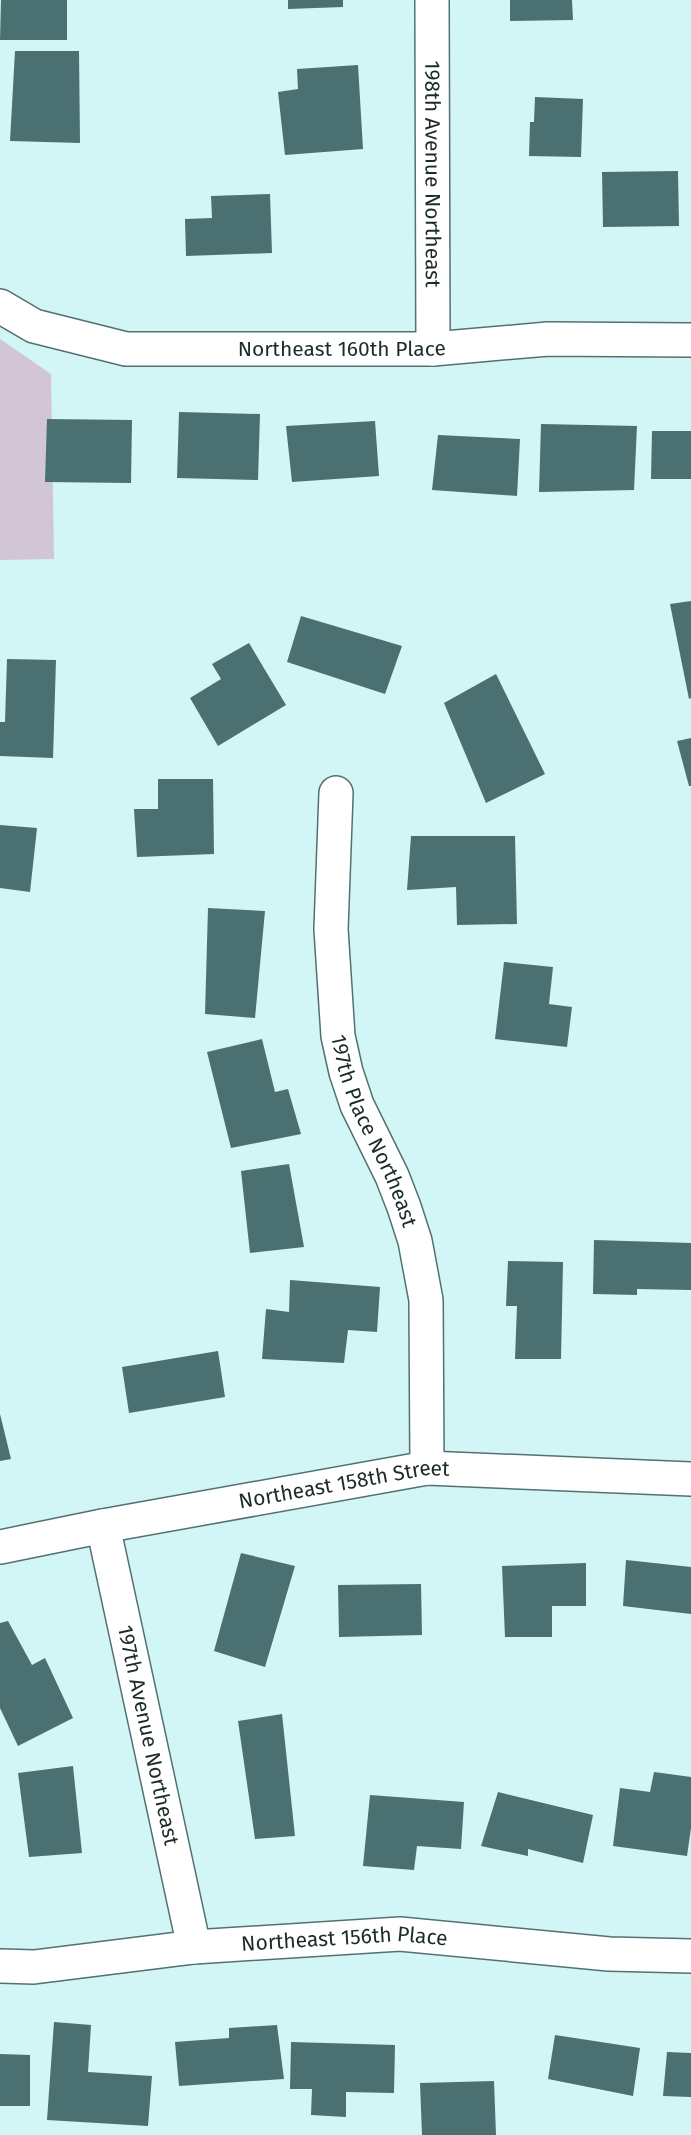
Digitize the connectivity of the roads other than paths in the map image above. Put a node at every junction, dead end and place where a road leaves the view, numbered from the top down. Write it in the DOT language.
graph roads {
  1 [pos="432,0"];
  2 [pos="0,306"];
  3 [pos="691,340"];
  4 [pos="433,349"];
  5 [pos="336,793"];
  6 [pos="427,1468"];
  7 [pos="691,1479"];
  8 [pos="103,1526"];
  9 [pos="0,1547"];
  10 [pos="194,1947"];
  11 [pos="691,1956"];
  12 [pos="0,1966"];
  1 -- 4 [label="street, 198th Avenue Northeast"];
  2 -- 4 [label="street, Northeast 160th Place"];
  3 -- 4 [label="street, Northeast 160th Place"];
  5 -- 6 [label="street, 197th Place Northeast"];
  6 -- 7 [label="street, Northeast 158th Street"];
  6 -- 8 [label="street, Northeast 158th Street"];
  8 -- 9 [label="street, Northeast 158th Street"];
  8 -- 10 [label="street, 197th Avenue Northeast"];
  10 -- 11 [label="street, Northeast 156th Place"];
  10 -- 12 [label="street, Northeast 156th Place"];
}
